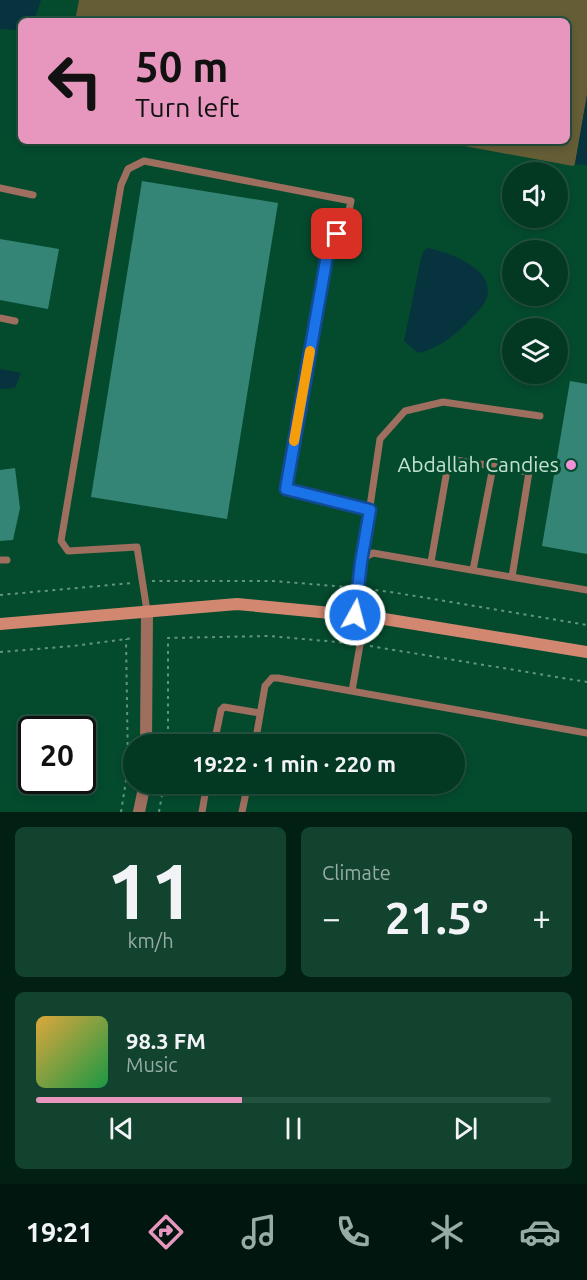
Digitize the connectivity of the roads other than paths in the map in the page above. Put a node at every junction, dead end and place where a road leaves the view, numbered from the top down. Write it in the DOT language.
graph roads {
  1 [pos="0,188"];
  2 [pos="33,195"];
  3 [pos="0,318"];
  4 [pos="15,321"];
  5 [pos="540,416"];
  6 [pos="492,472"];
  7 [pos="370,510"];
  8 [pos="362,560"];
  9 [pos="431,562"];
  10 [pos="473,570"];
  11 [pos="512,577"];
  12 [pos="587,590"];
  13 [pos="147,611"];
  14 [pos="360,616"];
  15 [pos="0,624"];
  16 [pos="587,652"];
  17 [pos="352,691"];
  18 [pos="260,713"];
  19 [pos="587,733"];
  20 [pos="146,734"];
  21 [pos="216,734"];
  22 [pos="257,734"];
  23 [pos="143,794"];
  24 [pos="205,794"];
  25 [pos="246,794"];
  26 [pos="139,812"];
  27 [pos="202,812"];
  28 [pos="242,812"];
  1 -- 2 [label="lane"];
  3 -- 4 [label="lane"];
  5 -- 7 [label="lane"];
  6 -- 10 [label="lane"];
  7 -- 8 [label="lane"];
  7 -- 13 [label="lane"];
  8 -- 9 [label="lane"];
  8 -- 14 [label="lane"];
  9 -- 10 [label="lane"];
  9 -- 11 [label="lane"];
  10 -- 11 [label="lane"];
  11 -- 12 [label="lane"];
  13 -- 14 [label="street"];
  13 -- 15 [label="street"];
  13 -- 20 [label="street"];
  14 -- 16 [label="street"];
  14 -- 17 [label="lane"];
  17 -- 18 [label="lane"];
  17 -- 19 [label="lane"];
  18 -- 21 [label="lane"];
  18 -- 22 [label="lane"];
  23 -- 26 [label="street"];
  24 -- 27 [label="lane"];
  25 -- 28 [label="lane"];
}
